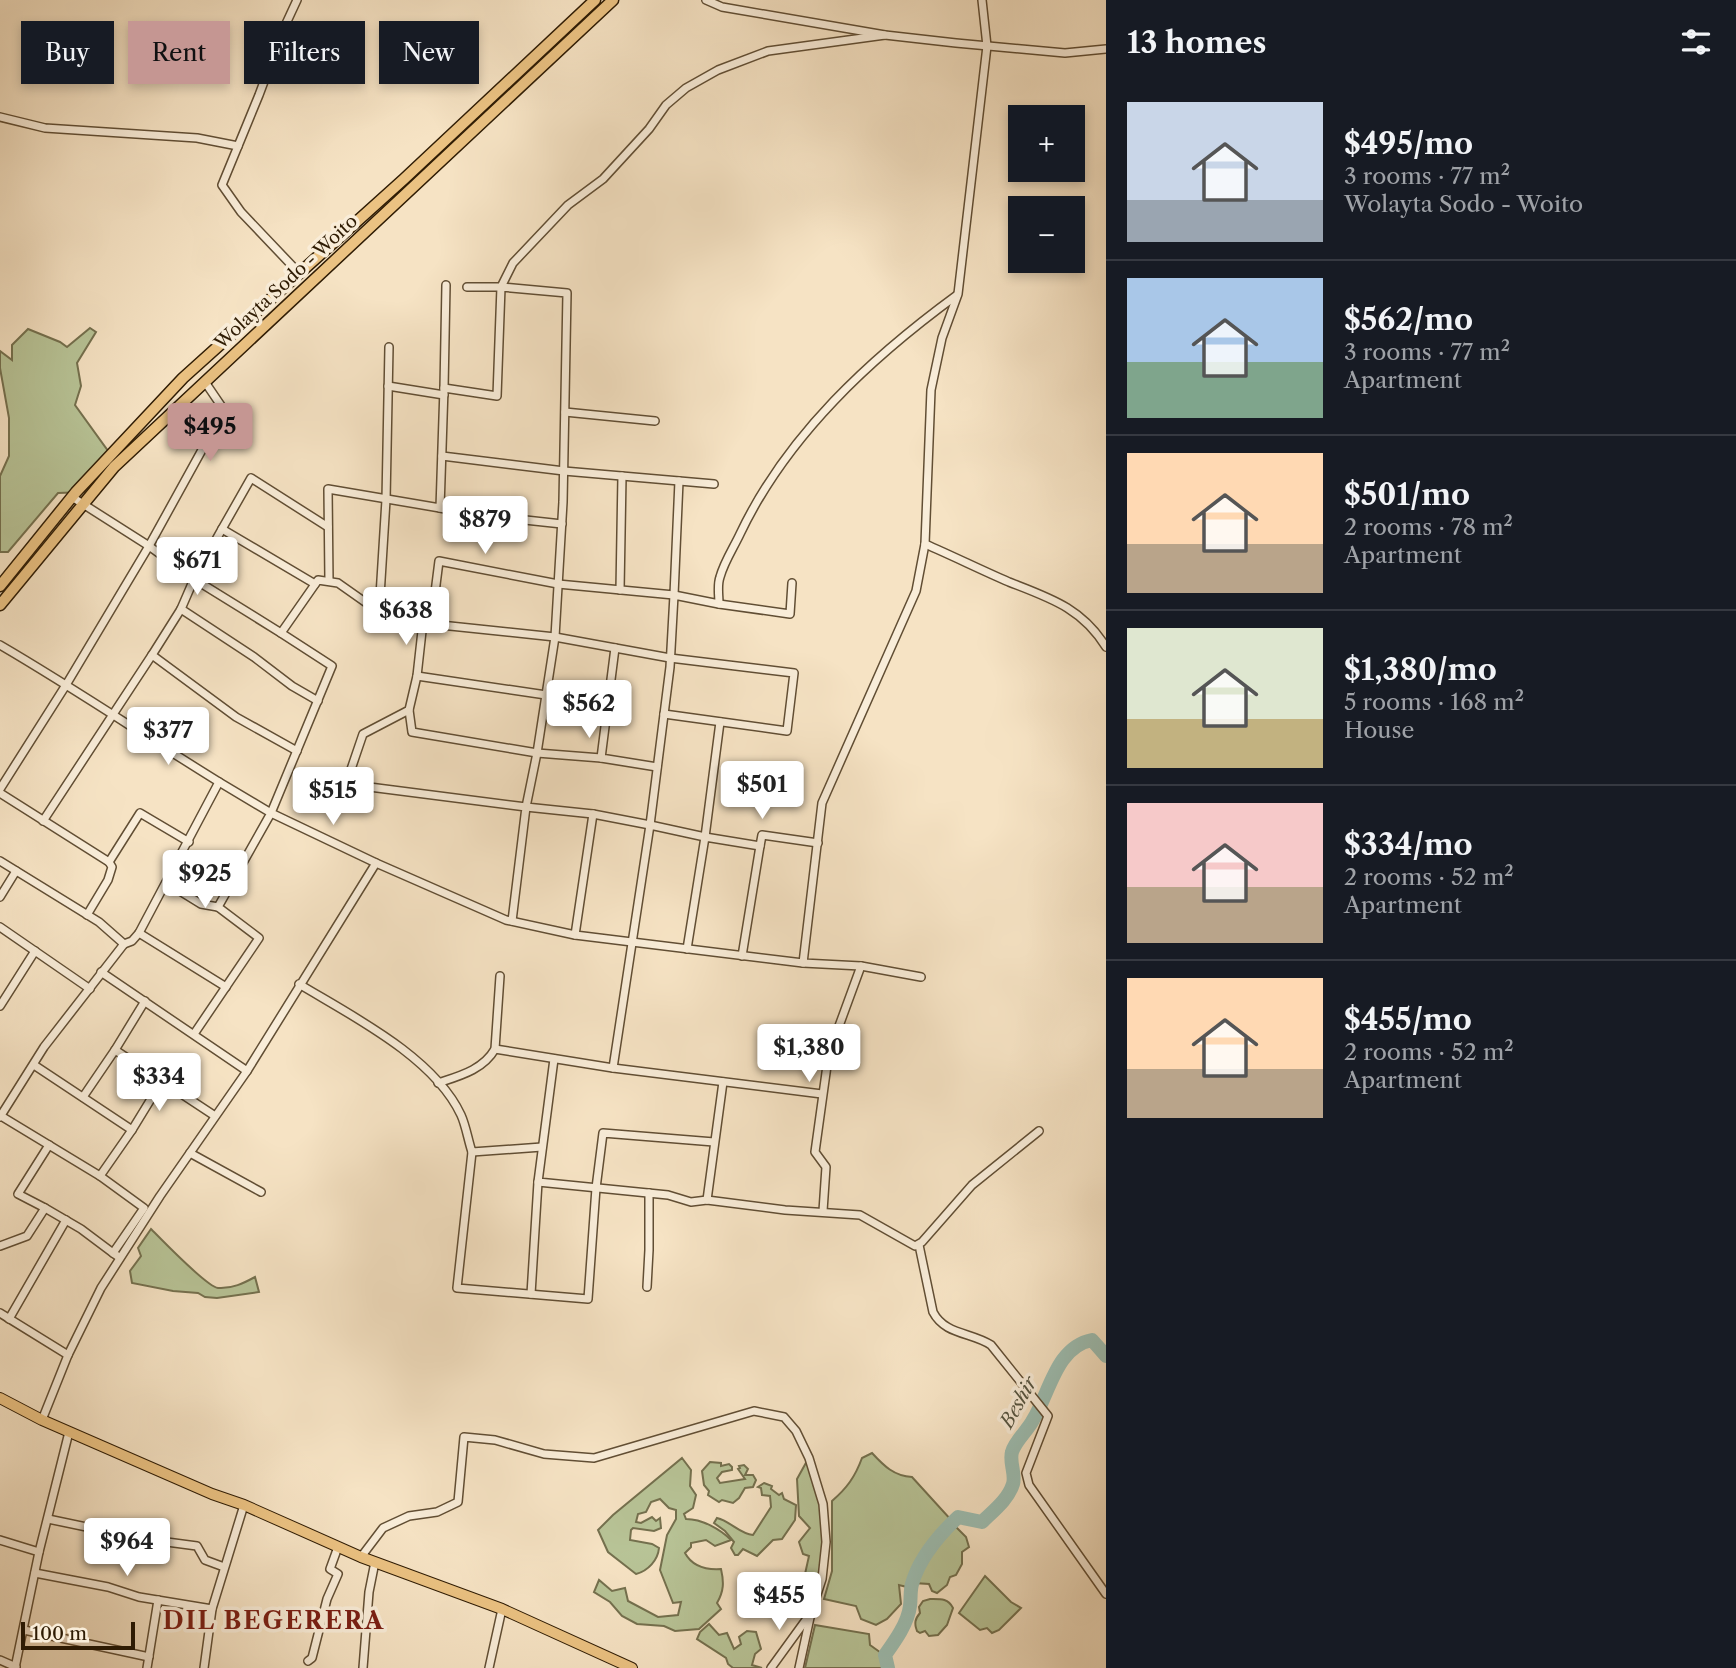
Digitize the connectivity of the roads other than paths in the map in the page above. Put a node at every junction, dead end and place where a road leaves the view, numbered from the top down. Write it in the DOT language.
graph roads {
  1 [pos="297,0"];
  2 [pos="595,0"];
  3 [pos="612,0"];
  4 [pos="706,0"];
  5 [pos="982,0"];
  6 [pos="886,36"];
  7 [pos="987,46"];
  8 [pos="1106,49"];
  9 [pos="0,117"];
  10 [pos="238,146"];
  11 [pos="299,273"];
  12 [pos="446,285"];
  13 [pos="467,287"];
  14 [pos="501,287"];
  15 [pos="958,294"];
  16 [pos="218,346"];
  17 [pos="389,347"];
  18 [pos="229,359"];
  19 [pos="205,382"];
  20 [pos="388,386"];
  21 [pos="444,391"];
  22 [pos="565,412"];
  23 [pos="655,421"];
  24 [pos="442,456"];
  25 [pos="564,471"];
  26 [pos="622,476"];
  27 [pos="678,481"];
  28 [pos="714,484"];
  29 [pos="72,497"];
  30 [pos="386,500"];
  31 [pos="83,504"];
  32 [pos="440,508"];
  33 [pos="562,524"];
  34 [pos="328,527"];
  35 [pos="222,529"];
  36 [pos="925,544"];
  37 [pos="149,546"];
  38 [pos="194,579"];
  39 [pos="328,581"];
  40 [pos="792,583"];
  41 [pos="315,584"];
  42 [pos="558,584"];
  43 [pos="0,586"];
  44 [pos="620,590"];
  45 [pos="674,595"];
  46 [pos="0,604"];
  47 [pos="719,604"];
  48 [pos="181,609"];
  49 [pos="379,612"];
  50 [pos="427,623"];
  51 [pos="281,633"];
  52 [pos="555,638"];
  53 [pos="0,645"];
  54 [pos="1106,647"];
  55 [pos="615,648"];
  56 [pos="152,655"];
  57 [pos="670,658"];
  58 [pos="417,676"];
  59 [pos="66,685"];
  60 [pos="546,695"];
  61 [pos="318,701"];
  62 [pos="409,710"];
  63 [pos="664,715"];
  64 [pos="113,716"];
  65 [pos="720,722"];
  66 [pos="297,751"];
  67 [pos="537,753"];
  68 [pos="601,758"];
  69 [pos="657,767"];
  70 [pos="219,782"];
  71 [pos="0,791"];
  72 [pos="526,807"];
  73 [pos="271,813"];
  74 [pos="593,814"];
  75 [pos="43,821"];
  76 [pos="650,825"];
  77 [pos="705,836"];
  78 [pos="189,842"];
  79 [pos="818,843"];
  80 [pos="760,846"];
  81 [pos="0,861"];
  82 [pos="109,862"];
  83 [pos="376,863"];
  84 [pos="16,871"];
  85 [pos="167,883"];
  86 [pos="0,897"];
  87 [pos="218,907"];
  88 [pos="87,915"];
  89 [pos="512,921"];
  90 [pos="0,928"];
  91 [pos="139,933"];
  92 [pos="575,935"];
  93 [pos="631,942"];
  94 [pos="124,944"];
  95 [pos="687,949"];
  96 [pos="35,951"];
  97 [pos="742,956"];
  98 [pos="803,963"];
  99 [pos="861,966"];
  100 [pos="101,972"];
  101 [pos="500,976"];
  102 [pos="921,977"];
  103 [pos="299,984"];
  104 [pos="226,987"];
  105 [pos="90,989"];
  106 [pos="145,1001"];
  107 [pos="0,1006"];
  108 [pos="194,1034"];
  109 [pos="495,1049"];
  110 [pos="115,1050"];
  111 [pos="554,1059"];
  112 [pos="34,1065"];
  113 [pos="613,1068"];
  114 [pos="247,1071"];
  115 [pos="162,1082"];
  116 [pos="723,1082"];
  117 [pos="438,1083"];
  118 [pos="822,1094"];
  119 [pos="83,1097"];
  120 [pos="0,1116"];
  121 [pos="215,1116"];
  122 [pos="132,1130"];
  123 [pos="1039,1131"];
  124 [pos="714,1142"];
  125 [pos="49,1145"];
  126 [pos="542,1147"];
  127 [pos="472,1152"];
  128 [pos="190,1153"];
  129 [pos="100,1176"];
  130 [pos="538,1182"];
  131 [pos="596,1188"];
  132 [pos="261,1192"];
  133 [pos="649,1193"];
  134 [pos="706,1200"];
  135 [pos="45,1208"];
  136 [pos="823,1211"];
  137 [pos="66,1220"];
  138 [pos="919,1245"];
  139 [pos="0,1246"];
  140 [pos="116,1255"];
  141 [pos="647,1287"];
  142 [pos="531,1294"];
  143 [pos="0,1313"];
  144 [pos="9,1319"];
  145 [pos="68,1354"];
  146 [pos="0,1398"];
  147 [pos="42,1420"];
  148 [pos="69,1432"];
  149 [pos="244,1505"];
  150 [pos="48,1519"];
  151 [pos="0,1540"];
  152 [pos="338,1547"];
  153 [pos="39,1552"];
  154 [pos="361,1557"];
  155 [pos="374,1562"];
  156 [pos="224,1567"];
  157 [pos="35,1573"];
  158 [pos="1106,1594"];
  159 [pos="158,1600"];
  160 [pos="212,1609"];
  161 [pos="502,1609"];
  162 [pos="811,1613"];
  163 [pos="24,1630"];
  164 [pos="149,1657"];
  165 [pos="0,1660"];
  166 [pos="308,1661"];
  167 [pos="16,1667"];
  168 [pos="147,1668"];
  169 [pos="204,1668"];
  170 [pos="363,1668"];
  171 [pos="489,1668"];
  172 [pos="632,1668"];
  173 [pos="771,1668"];
  174 [pos="799,1668"];
  1 -- 10 [label="street"];
  2 -- 11 [label="highway, Wolayta Sodo - Woito"];
  3 -- 18 [label="highway, Wolayta Sodo - Woito"];
  4 -- 6 [label="street"];
  5 -- 7 [label="street"];
  6 -- 7 [label="street"];
  6 -- 14 [label="street"];
  7 -- 8 [label="street"];
  7 -- 15 [label="street"];
  9 -- 10 [label="street"];
  10 -- 11 [label="street"];
  11 -- 16 [label="highway, Wolayta Sodo - Woito"];
  12 -- 21 [label="street"];
  13 -- 14 [label="street"];
  14 -- 21 [label="street"];
  14 -- 22 [label="street"];
  15 -- 36 [label="street"];
  15 -- 47 [label="street"];
  16 -- 18 [label="highway"];
  16 -- 29 [label="highway, Wolayta Sodo - Woito"];
  17 -- 20 [label="street"];
  18 -- 19 [label="highway, Wolayta Sodo - Woito"];
  19 -- 31 [label="highway, Wolayta Sodo - Woito"];
  19 -- 37 [label="street"];
  20 -- 21 [label="street"];
  20 -- 30 [label="street"];
  21 -- 24 [label="street"];
  22 -- 23 [label="street"];
  22 -- 25 [label="street"];
  24 -- 25 [label="street"];
  24 -- 32 [label="street"];
  25 -- 26 [label="street"];
  25 -- 33 [label="street"];
  26 -- 27 [label="street"];
  26 -- 44 [label="street"];
  27 -- 28 [label="street"];
  27 -- 45 [label="street"];
  29 -- 31 [label="street"];
  29 -- 43 [label="highway, Wolayta Sodo - Woito"];
  30 -- 32 [label="street"];
  30 -- 34 [label="street"];
  30 -- 49 [label="street"];
  31 -- 37 [label="street"];
  31 -- 46 [label="highway, Wolayta Sodo - Woito"];
  32 -- 33 [label="street"];
  33 -- 42 [label="street"];
  34 -- 35 [label="street"];
  34 -- 39 [label="street"];
  35 -- 38 [label="street"];
  35 -- 41 [label="street"];
  36 -- 54 [label="street"];
  36 -- 79 [label="street"];
  37 -- 38 [label="street"];
  37 -- 59 [label="street"];
  38 -- 48 [label="street"];
  38 -- 51 [label="street"];
  39 -- 41 [label="street"];
  39 -- 49 [label="street"];
  40 -- 47 [label="street"];
  41 -- 51 [label="street"];
  42 -- 44 [label="street"];
  42 -- 50 [label="street"];
  42 -- 52 [label="street"];
  44 -- 45 [label="street"];
  45 -- 47 [label="street"];
  45 -- 57 [label="street"];
  48 -- 56 [label="street"];
  48 -- 61 [label="street"];
  49 -- 50 [label="street"];
  50 -- 52 [label="street"];
  50 -- 58 [label="street"];
  51 -- 61 [label="street"];
  52 -- 55 [label="street"];
  52 -- 60 [label="street"];
  53 -- 59 [label="street"];
  55 -- 57 [label="street"];
  55 -- 68 [label="street"];
  56 -- 64 [label="street"];
  56 -- 66 [label="street"];
  57 -- 63 [label="street"];
  57 -- 65 [label="street"];
  58 -- 60 [label="street"];
  58 -- 62 [label="street"];
  59 -- 64 [label="street"];
  59 -- 71 [label="street"];
  60 -- 67 [label="street"];
  61 -- 66 [label="street"];
  62 -- 67 [label="street"];
  62 -- 72 [label="street"];
  63 -- 65 [label="street"];
  63 -- 69 [label="street"];
  64 -- 70 [label="street"];
  64 -- 75 [label="street"];
  65 -- 77 [label="street"];
  66 -- 73 [label="street"];
  67 -- 68 [label="street"];
  67 -- 72 [label="street"];
  68 -- 69 [label="street"];
  69 -- 76 [label="street"];
  70 -- 73 [label="street"];
  70 -- 78 [label="street"];
  71 -- 75 [label="street"];
  72 -- 74 [label="street"];
  72 -- 89 [label="street"];
  73 -- 83 [label="street"];
  73 -- 87 [label="street"];
  74 -- 76 [label="street"];
  74 -- 92 [label="street"];
  75 -- 82 [label="street"];
  76 -- 77 [label="street"];
  76 -- 93 [label="street"];
  77 -- 80 [label="street"];
  77 -- 95 [label="street"];
  78 -- 82 [label="street"];
  78 -- 85 [label="street"];
  79 -- 80 [label="street"];
  79 -- 98 [label="street"];
  80 -- 97 [label="street"];
  81 -- 84 [label="street"];
  82 -- 88 [label="street"];
  83 -- 89 [label="street"];
  83 -- 103 [label="street"];
  84 -- 86 [label="street"];
  84 -- 88 [label="street"];
  85 -- 87 [label="street"];
  85 -- 91 [label="street"];
  87 -- 104 [label="street"];
  88 -- 94 [label="street"];
  89 -- 92 [label="street"];
  90 -- 96 [label="street"];
  91 -- 94 [label="street"];
  91 -- 104 [label="street"];
  92 -- 93 [label="street"];
  93 -- 95 [label="street"];
  93 -- 113 [label="street"];
  94 -- 100 [label="street"];
  95 -- 97 [label="street"];
  96 -- 105 [label="street"];
  96 -- 107 [label="street"];
  97 -- 98 [label="street"];
  98 -- 99 [label="street"];
  99 -- 102 [label="street"];
  99 -- 118 [label="street"];
  100 -- 105 [label="street"];
  100 -- 106 [label="street"];
  101 -- 109 [label="street"];
  103 -- 114 [label="street"];
  103 -- 117 [label="street"];
  104 -- 108 [label="street"];
  105 -- 112 [label="street"];
  106 -- 108 [label="street"];
  106 -- 110 [label="street"];
  108 -- 114 [label="street"];
  109 -- 111 [label="street"];
  109 -- 117 [label="street"];
  110 -- 115 [label="street"];
  110 -- 119 [label="street"];
  111 -- 113 [label="street"];
  111 -- 126 [label="street"];
  112 -- 119 [label="street"];
  112 -- 120 [label="street"];
  113 -- 116 [label="street"];
  114 -- 121 [label="street"];
  115 -- 121 [label="street"];
  115 -- 122 [label="street"];
  116 -- 118 [label="street"];
  116 -- 124 [label="street"];
  117 -- 127 [label="street"];
  118 -- 136 [label="street"];
  119 -- 122 [label="street"];
  120 -- 125 [label="street"];
  121 -- 128 [label="street"];
  122 -- 129 [label="street"];
  123 -- 138 [label="street"];
  124 -- 131 [label="street"];
  124 -- 134 [label="street"];
  125 -- 129 [label="street"];
  125 -- 135 [label="street"];
  126 -- 127 [label="street"];
  126 -- 130 [label="street"];
  127 -- 142 [label="street"];
  128 -- 132 [label="street"];
  128 -- 140 [label="street"];
  129 -- 140 [label="street"];
  130 -- 131 [label="street"];
  130 -- 142 [label="street"];
  131 -- 133 [label="street"];
  131 -- 142 [label="street"];
  133 -- 134 [label="street"];
  133 -- 141 [label="street"];
  134 -- 136 [label="street"];
  135 -- 137 [label="street"];
  135 -- 139 [label="street"];
  136 -- 138 [label="street"];
  137 -- 140 [label="street"];
  137 -- 144 [label="street"];
  138 -- 158 [label="street"];
  140 -- 145 [label="street"];
  143 -- 144 [label="street"];
  144 -- 145 [label="street"];
  145 -- 147 [label="street"];
  146 -- 147 [label="main road"];
  147 -- 148 [label="main road"];
  148 -- 149 [label="main road"];
  148 -- 150 [label="street"];
  149 -- 152 [label="main road"];
  149 -- 156 [label="street"];
  150 -- 153 [label="street"];
  150 -- 156 [label="street"];
  151 -- 153 [label="street"];
  152 -- 154 [label="main road"];
  152 -- 166 [label="street"];
  153 -- 157 [label="street"];
  154 -- 155 [label="main road"];
  154 -- 162 [label="street"];
  155 -- 161 [label="main road"];
  155 -- 170 [label="street"];
  156 -- 160 [label="street"];
  157 -- 159 [label="street"];
  157 -- 163 [label="street"];
  159 -- 160 [label="street"];
  159 -- 164 [label="street"];
  160 -- 169 [label="street"];
  161 -- 171 [label="street"];
  161 -- 172 [label="main road"];
  162 -- 173 [label="street"];
  162 -- 174 [label="street"];
  163 -- 164 [label="street"];
  163 -- 167 [label="street"];
  164 -- 168 [label="street"];
  165 -- 167 [label="street"];
}
